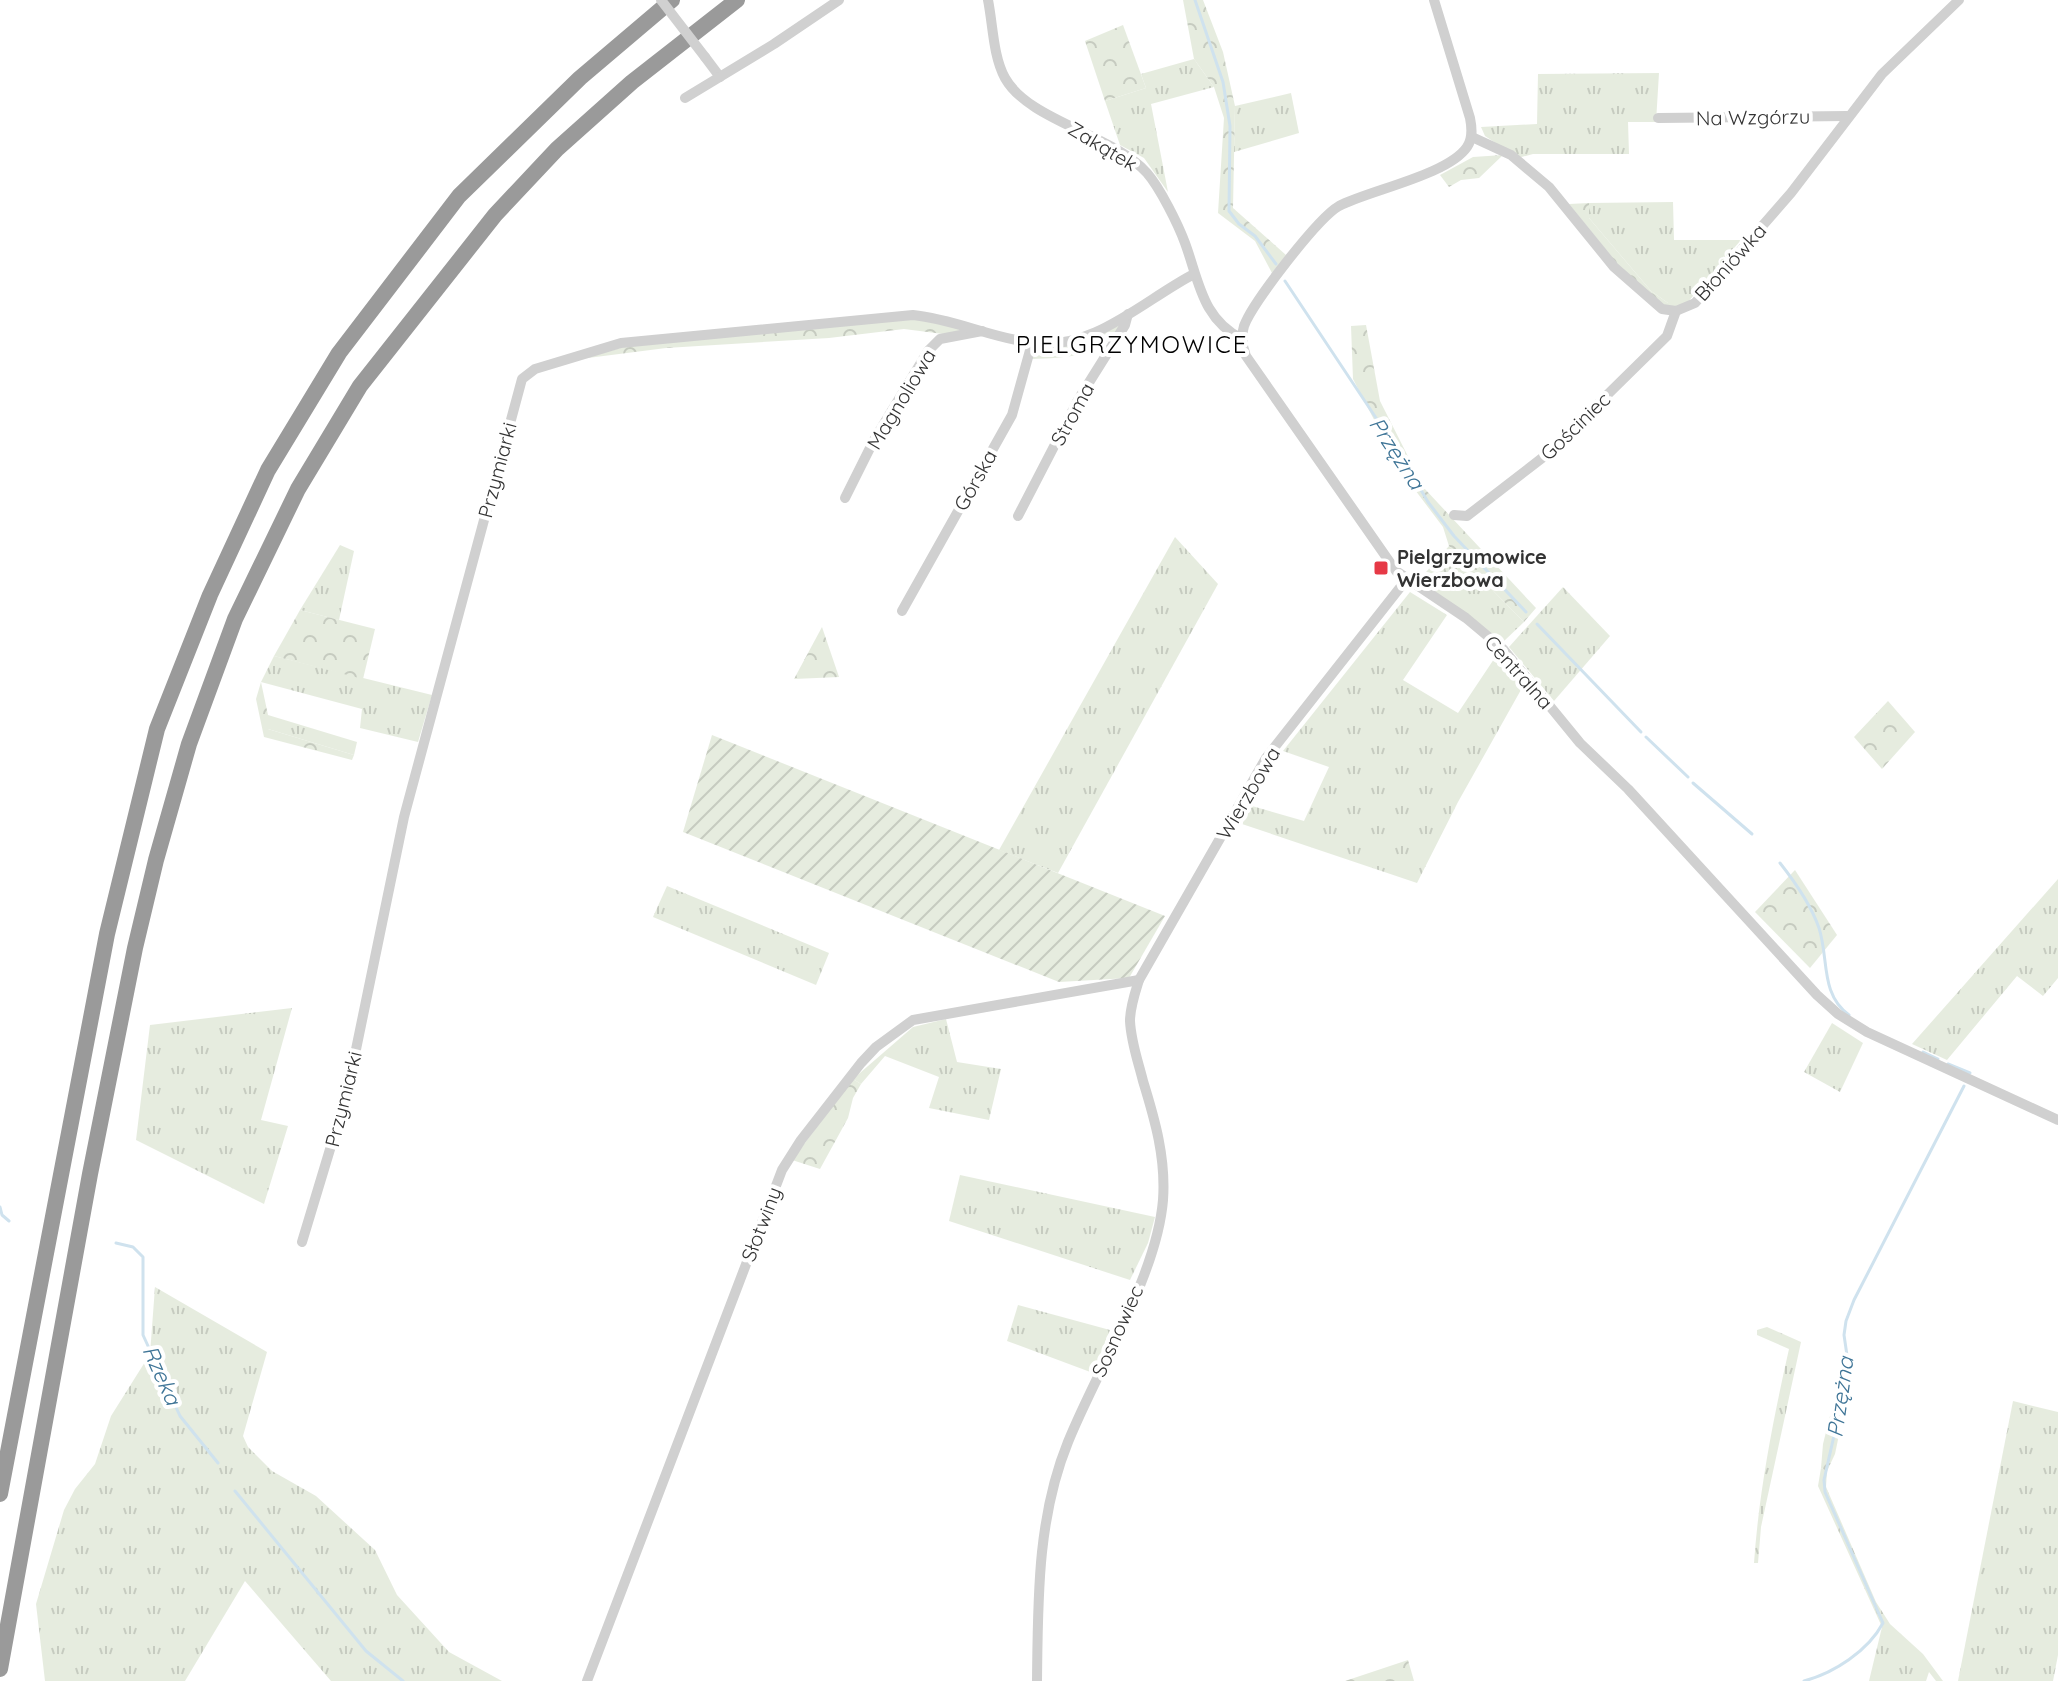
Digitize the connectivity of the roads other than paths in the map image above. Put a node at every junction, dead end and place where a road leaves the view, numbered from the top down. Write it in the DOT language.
graph roads {
  1 [pos="661,0"];
  2 [pos="672,0"];
  3 [pos="737,0"];
  4 [pos="839,0"];
  5 [pos="988,0"];
  6 [pos="1434,0"];
  7 [pos="1959,0"];
  8 [pos="720,77"];
  9 [pos="685,98"];
  10 [pos="1847,116"];
  11 [pos="1658,118"];
  12 [pos="1472,137"];
  13 [pos="1194,274"];
  14 [pos="1676,311"];
  15 [pos="1128,314"];
  16 [pos="982,331"];
  17 [pos="1242,339"];
  18 [pos="1032,343"];
  19 [pos="845,498"];
  20 [pos="1454,515"];
  21 [pos="1018,516"];
  22 [pos="1406,580"];
  23 [pos="902,611"];
  24 [pos="1139,980"];
  25 [pos="2058,1120"];
  26 [pos="302,1242"];
  27 [pos="0,1494"];
  28 [pos="6,1637"];
  29 [pos="0,1669"];
  30 [pos="3,1681"];
  31 [pos="587,1681"];
  32 [pos="1037,1681"];
  1 -- 8 [label="street, bridge"];
  2 -- 27 [label="highway"];
  3 -- 28 [label="highway"];
  4 -- 8 [label="street"];
  5 -- 13 [label="street, Zakątek"];
  6 -- 12 [label="street"];
  7 -- 10 [label="street, Błoniówka"];
  8 -- 9 [label="street"];
  10 -- 11 [label="street, Na Wzgórzu"];
  10 -- 14 [label="street, Błoniówka"];
  12 -- 14 [label="street, Błoniówka"];
  12 -- 17 [label="street"];
  13 -- 15 [label="street, Przymiarki"];
  13 -- 17 [label="street, Zakątek"];
  14 -- 20 [label="street, Gościniec"];
  15 -- 18 [label="street, Przymiarki"];
  15 -- 21 [label="street, Stroma"];
  16 -- 18 [label="street, Przymiarki"];
  16 -- 19 [label="street, Magnoliowa"];
  16 -- 26 [label="street, Przymiarki"];
  17 -- 22 [label="street, Centralna"];
  18 -- 23 [label="street, Górska"];
  22 -- 24 [label="street, Wierzbowa"];
  22 -- 25 [label="street, Centralna"];
  24 -- 31 [label="street, Słotwiny"];
  24 -- 32 [label="street, Sosnowiec"];
  28 -- 29 [label="highway"];
  28 -- 30 [label="highway"];
}
